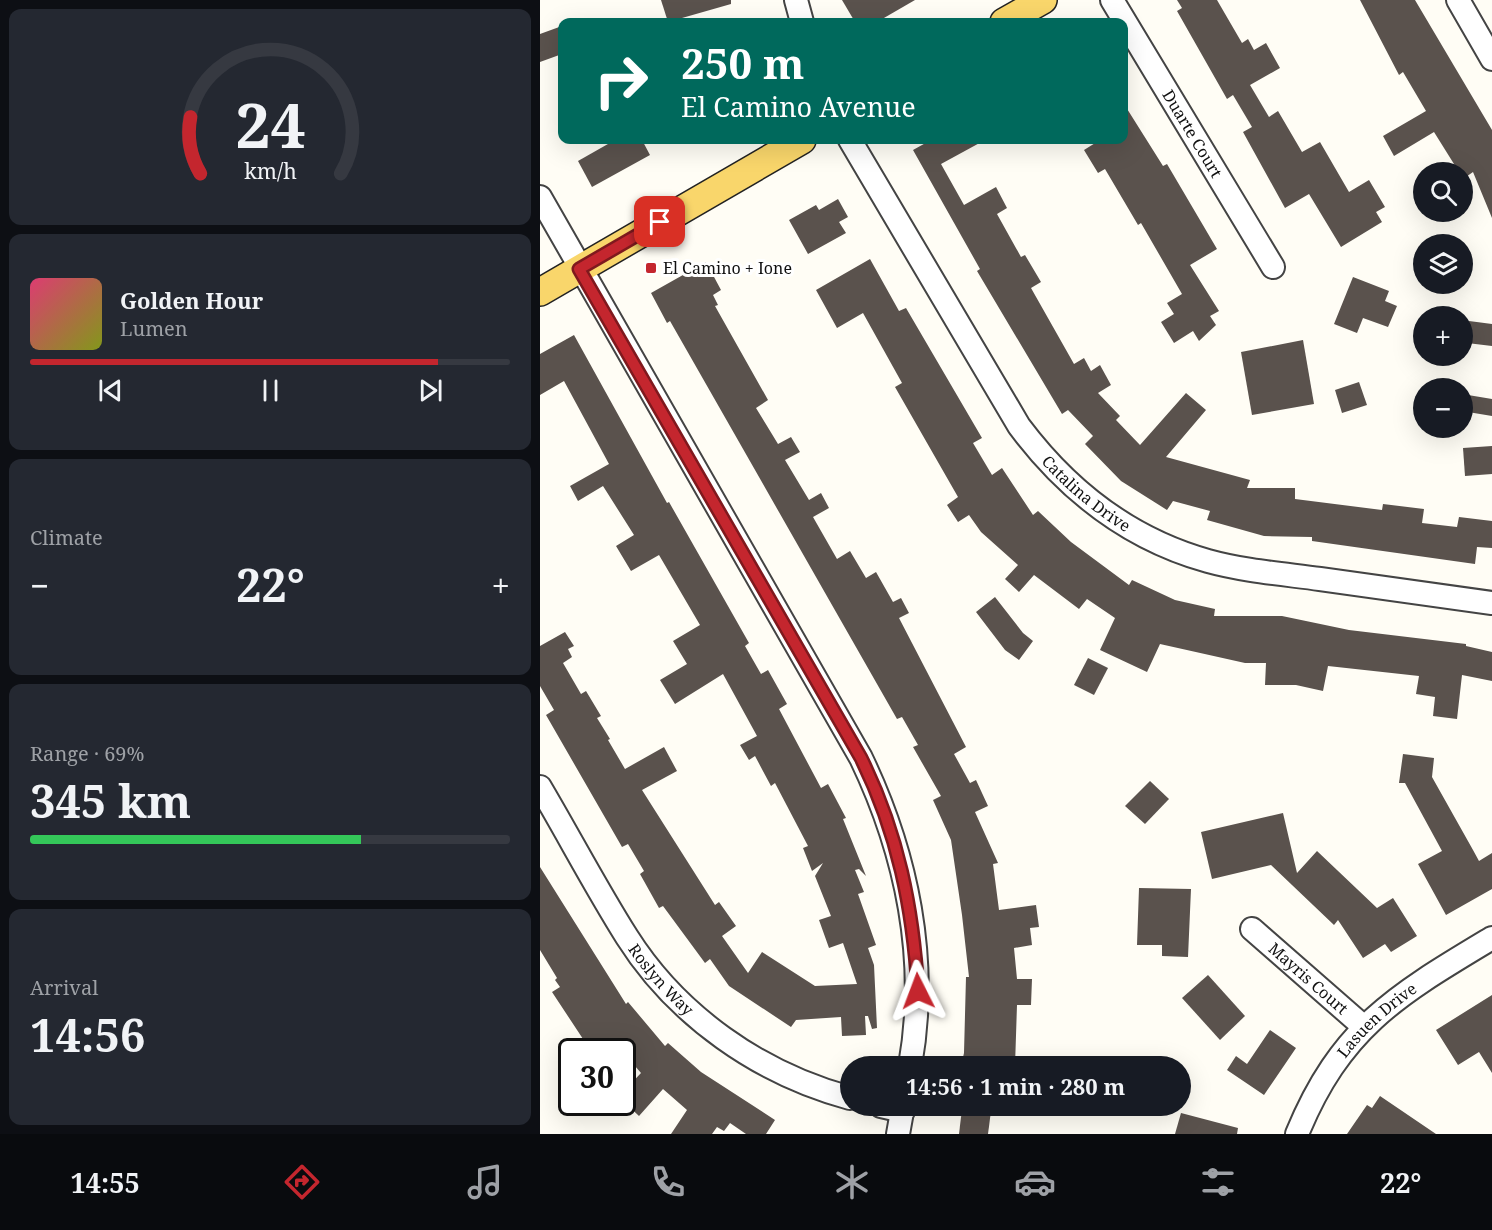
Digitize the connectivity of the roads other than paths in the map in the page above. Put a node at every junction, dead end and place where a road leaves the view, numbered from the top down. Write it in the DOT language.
graph roads {
  1 [pos="796,0"];
  2 [pos="1043,0"];
  3 [pos="1112,0"];
  4 [pos="1458,0"];
  5 [pos="801,18"];
  6 [pos="1011,18"];
  7 [pos="1123,18"];
  8 [pos="1128,27"];
  9 [pos="1492,59"];
  10 [pos="795,144"];
  11 [pos="852,144"];
  12 [pos="540,197"];
  13 [pos="1273,267"];
  14 [pos="579,269"];
  15 [pos="540,292"];
  16 [pos="1492,603"];
  17 [pos="540,787"];
  18 [pos="1252,929"];
  19 [pos="1492,939"];
  20 [pos="1364,1027"];
  21 [pos="911,1056"];
  22 [pos="840,1095"];
  23 [pos="897,1116"];
  24 [pos="898,1134"];
  25 [pos="1297,1134"];
  1 -- 5 [label="street"];
  2 -- 6 [label="main road"];
  3 -- 7 [label="street, Duarte Court"];
  4 -- 9 [label="street"];
  8 -- 13 [label="street, Duarte Court"];
  10 -- 14 [label="main road"];
  11 -- 16 [label="street, Catalina Drive"];
  12 -- 14 [label="street"];
  14 -- 15 [label="main road"];
  14 -- 21 [label="street"];
  17 -- 22 [label="street, Roslyn Way"];
  18 -- 20 [label="street, Mayris Court"];
  19 -- 20 [label="street, Lasuen Drive"];
  20 -- 25 [label="street, Lasuen Drive"];
  23 -- 24 [label="street"];
}
